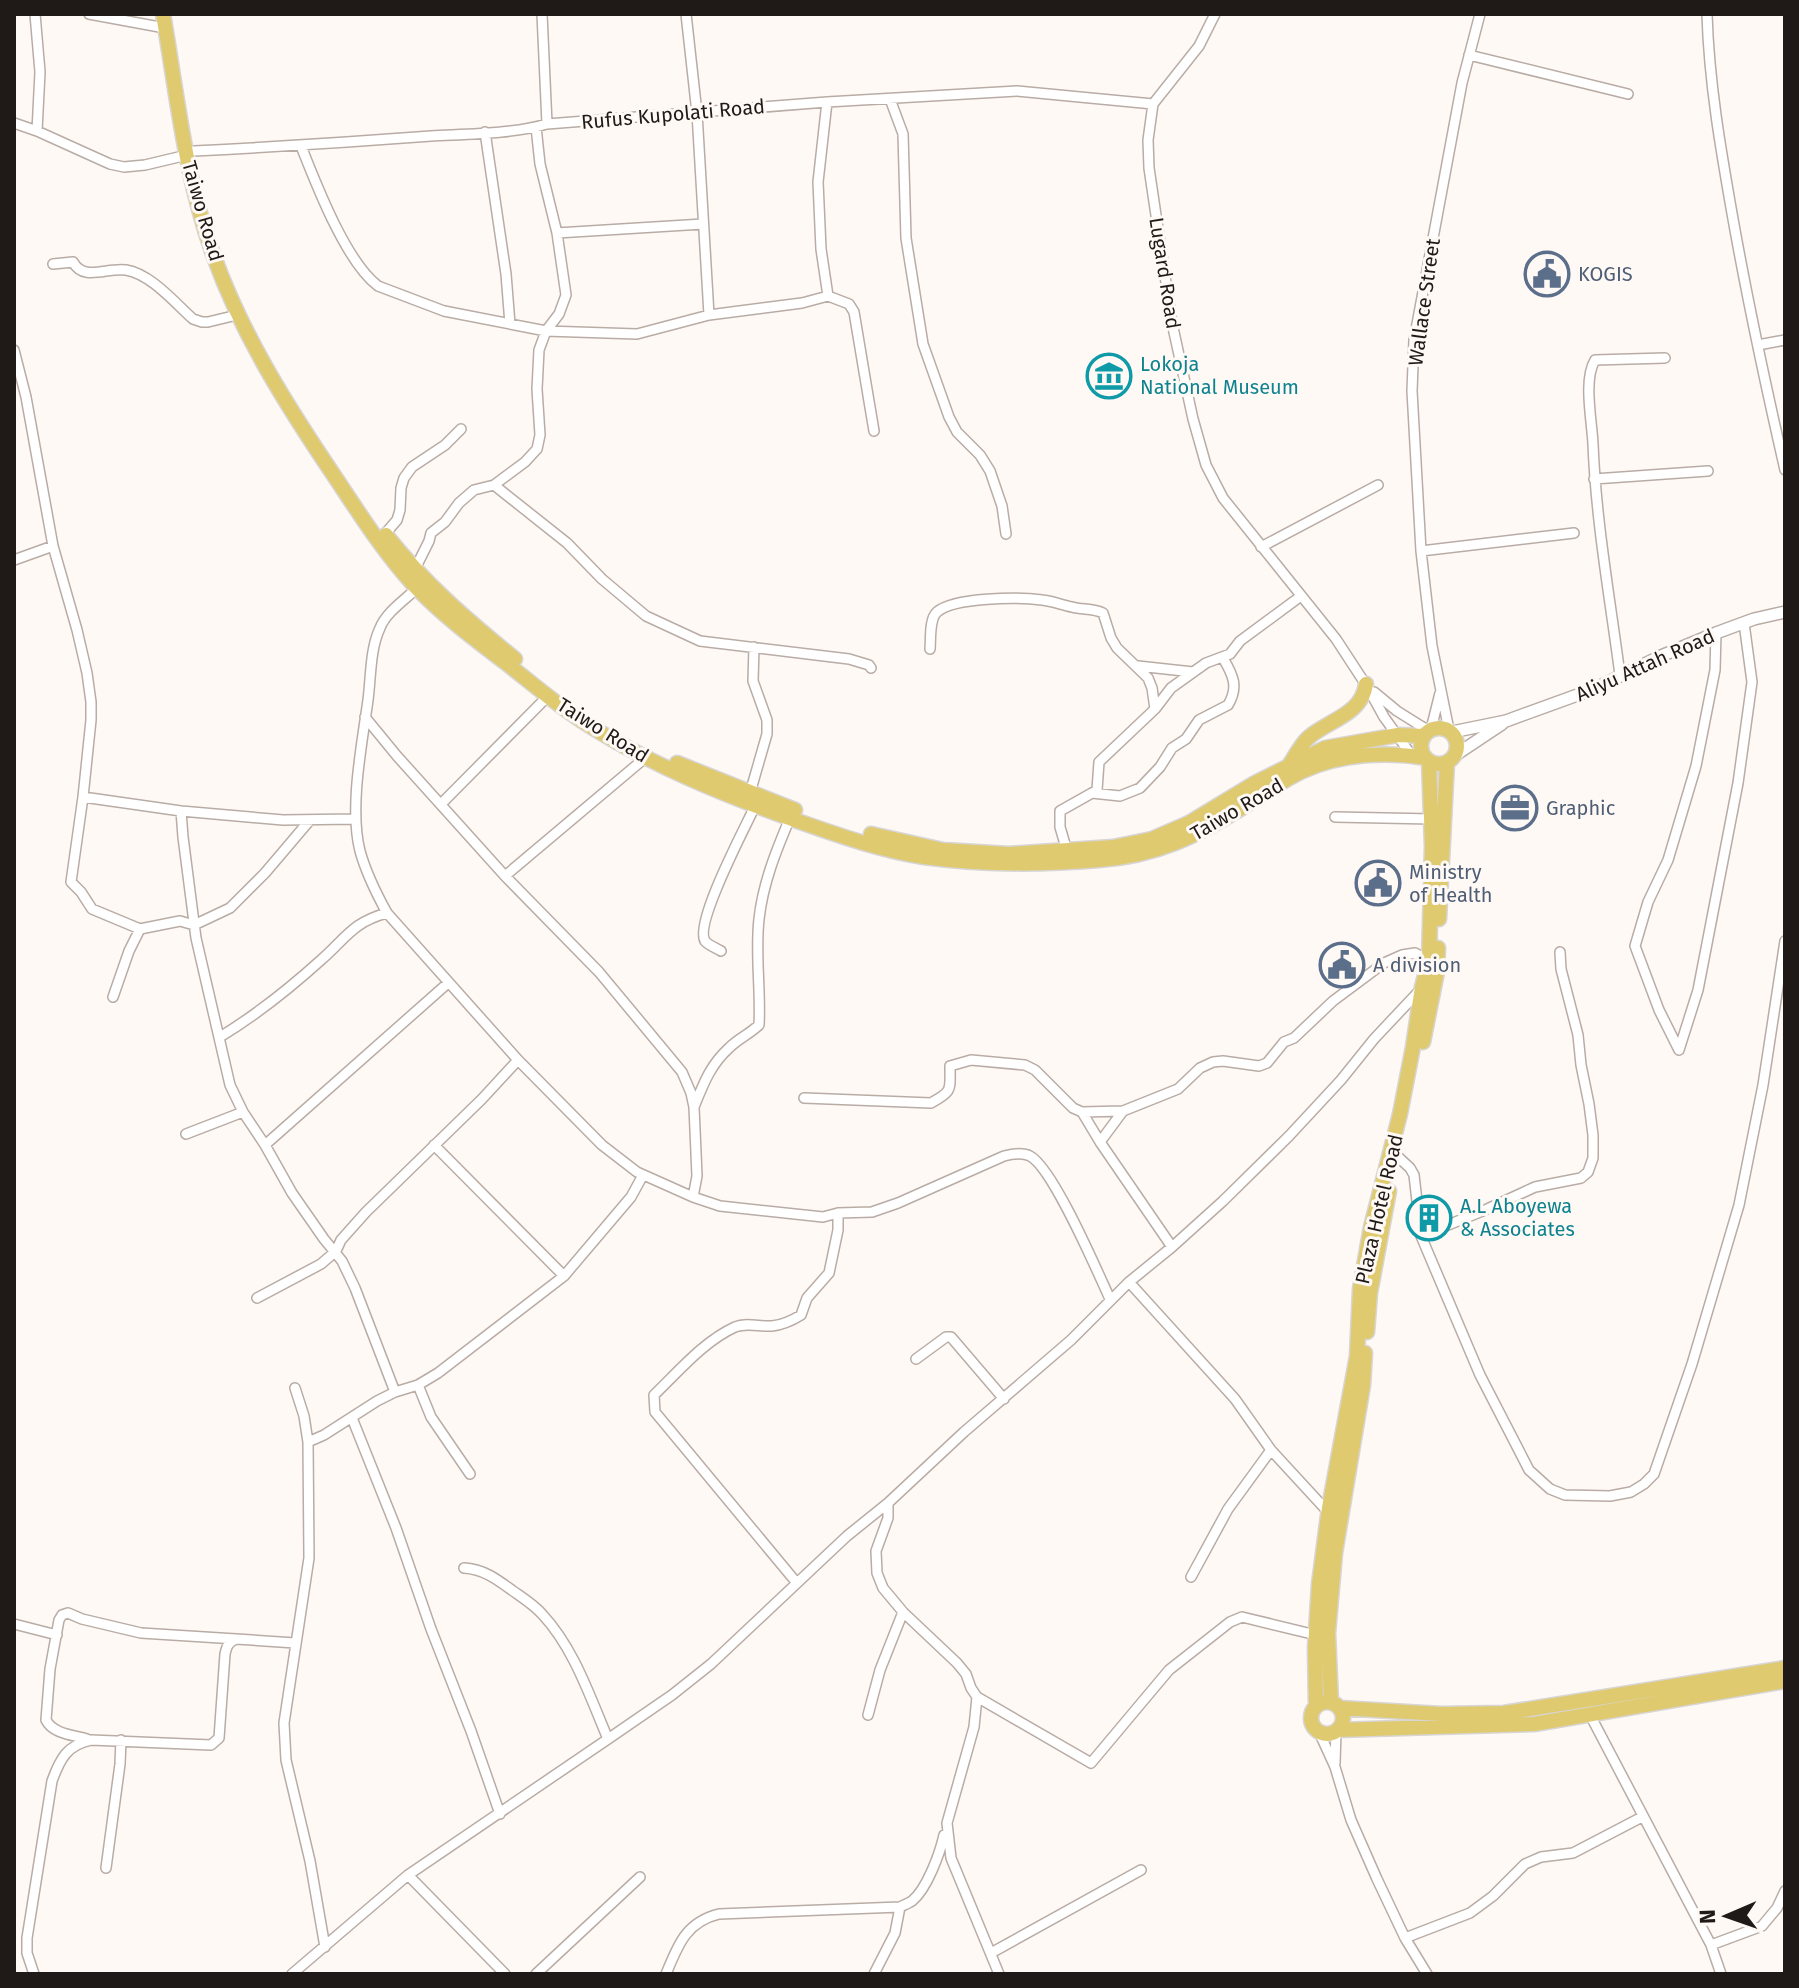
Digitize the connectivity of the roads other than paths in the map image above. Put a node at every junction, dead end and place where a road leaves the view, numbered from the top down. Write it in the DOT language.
graph roads {
  1 [pos="35,14"];
  2 [pos="89,14"];
  3 [pos="542,14"];
  4 [pos="686,14"];
  5 [pos="1215,14"];
  6 [pos="1480,14"];
  7 [pos="1707,14"];
  8 [pos="166,19"];
  9 [pos="1469,55"];
  10 [pos="1628,94"];
  11 [pos="890,99"];
  12 [pos="827,102"];
  13 [pos="1153,104"];
  14 [pos="697,113"];
  15 [pos="14,123"];
  16 [pos="547,124"];
  17 [pos="536,127"];
  18 [pos="37,131"];
  19 [pos="485,132"];
  20 [pos="301,146"];
  21 [pos="190,153"];
  22 [pos="703,224"];
  23 [pos="557,233"];
  24 [pos="53,264"];
  25 [pos="828,296"];
  26 [pos="237,315"];
  27 [pos="709,315"];
  28 [pos="510,324"];
  29 [pos="546,331"];
  30 [pos="1785,340"];
  31 [pos="1758,345"];
  32 [pos="14,350"];
  33 [pos="1665,358"];
  34 [pos="461,429"];
  35 [pos="874,431"];
  36 [pos="1785,470"];
  37 [pos="1708,471"];
  38 [pos="1594,479"];
  39 [pos="494,485"];
  40 [pos="1378,485"];
  41 [pos="1574,533"];
  42 [pos="385,534"];
  43 [pos="1006,534"];
  44 [pos="53,546"];
  45 [pos="1261,547"];
  46 [pos="1421,551"];
  47 [pos="14,560"];
  48 [pos="415,569"];
  49 [pos="417,588"];
  50 [pos="1301,596"];
  51 [pos="1785,612"];
  52 [pos="1744,623"];
  53 [pos="1716,633"];
  54 [pos="754,647"];
  55 [pos="930,649"];
  56 [pos="1223,658"];
  57 [pos="1138,666"];
  58 [pos="871,668"];
  59 [pos="1193,672"];
  60 [pos="1620,675"];
  61 [pos="1367,686"];
  62 [pos="1441,690"];
  63 [pos="548,696"];
  64 [pos="1155,709"];
  65 [pos="365,717"];
  66 [pos="1506,721"];
  67 [pos="1451,731"];
  68 [pos="1428,732"];
  69 [pos="1398,735"];
  70 [pos="645,758"];
  71 [pos="1422,758"];
  72 [pos="1450,759"];
  73 [pos="1290,764"];
  74 [pos="1092,793"];
  75 [pos="83,797"];
  76 [pos="752,800"];
  77 [pos="441,804"];
  78 [pos="181,811"];
  79 [pos="1335,817"];
  80 [pos="790,818"];
  81 [pos="355,819"];
  82 [pos="1432,819"];
  83 [pos="310,820"];
  84 [pos="1067,851"];
  85 [pos="505,876"];
  86 [pos="387,913"];
  87 [pos="194,925"];
  88 [pos="140,929"];
  89 [pos="1785,941"];
  90 [pos="721,951"];
  91 [pos="1560,952"];
  92 [pos="1433,966"];
  93 [pos="448,983"];
  94 [pos="1422,987"];
  95 [pos="113,997"];
  96 [pos="220,1037"];
  97 [pos="518,1060"];
  98 [pos="804,1098"];
  99 [pos="694,1107"];
  100 [pos="1123,1111"];
  101 [pos="243,1112"];
  102 [pos="1082,1112"];
  103 [pos="186,1134"];
  104 [pos="1100,1142"];
  105 [pos="265,1145"];
  106 [pos="434,1145"];
  107 [pos="1396,1155"];
  108 [pos="643,1175"];
  109 [pos="693,1197"];
  110 [pos="838,1213"];
  111 [pos="1421,1236"];
  112 [pos="1172,1247"];
  113 [pos="336,1251"];
  114 [pos="564,1276"];
  115 [pos="1129,1282"];
  116 [pos="257,1298"];
  117 [pos="1110,1299"];
  118 [pos="916,1359"];
  119 [pos="418,1385"];
  120 [pos="295,1388"];
  121 [pos="395,1392"];
  122 [pos="1004,1399"];
  123 [pos="352,1418"];
  124 [pos="308,1442"];
  125 [pos="1271,1450"];
  126 [pos="470,1474"];
  127 [pos="888,1503"];
  128 [pos="1329,1513"];
  129 [pos="464,1568"];
  130 [pos="1191,1577"];
  131 [pos="796,1582"];
  132 [pos="903,1612"];
  133 [pos="14,1624"];
  134 [pos="57,1635"];
  135 [pos="1316,1635"];
  136 [pos="236,1639"];
  137 [pos="295,1643"];
  138 [pos="1785,1668"];
  139 [pos="1785,1681"];
  140 [pos="977,1697"];
  141 [pos="1329,1705"];
  142 [pos="1588,1706"];
  143 [pos="868,1715"];
  144 [pos="1337,1731"];
  145 [pos="1319,1732"];
  146 [pos="608,1739"];
  147 [pos="91,1740"];
  148 [pos="121,1740"];
  149 [pos="1335,1767"];
  150 [pos="500,1814"];
  151 [pos="1642,1817"];
  152 [pos="947,1823"];
  153 [pos="939,1857"];
  154 [pos="951,1858"];
  155 [pos="106,1868"];
  156 [pos="1141,1870"];
  157 [pos="408,1875"];
  158 [pos="640,1877"];
  159 [pos="1785,1891"];
  160 [pos="900,1907"];
  161 [pos="1405,1938"];
  162 [pos="1711,1945"];
  163 [pos="325,1947"];
  164 [pos="991,1953"];
  165 [pos="304,1965"];
  166 [pos="34,1974"];
  167 [pos="292,1974"];
  168 [pos="312,1974"];
  169 [pos="505,1974"];
  170 [pos="536,1974"];
  171 [pos="666,1974"];
  172 [pos="874,1974"];
  173 [pos="999,1974"];
  174 [pos="1427,1974"];
  175 [pos="1721,1974"];
  1 -- 18 [label="street"];
  2 -- 8 [label="street"];
  3 -- 16 [label="street"];
  4 -- 14 [label="street"];
  5 -- 13 [label="street"];
  6 -- 9 [label="street, Wallace Street"];
  7 -- 31 [label="street"];
  8 -- 21 [label="main road, Taiwo Road"];
  9 -- 10 [label="street"];
  9 -- 46 [label="street, Wallace Street"];
  11 -- 12 [label="street, Rufus Kupolati Road"];
  11 -- 13 [label="street, Rufus Kupolati Road"];
  11 -- 43 [label="street"];
  12 -- 14 [label="street, Rufus Kupolati Road"];
  12 -- 25 [label="street"];
  13 -- 45 [label="street, Lugard Road"];
  14 -- 16 [label="street, Rufus Kupolati Road"];
  14 -- 22 [label="street"];
  15 -- 18 [label="street, Rufus Kupolati Road"];
  16 -- 17 [label="street, Rufus Kupolati Road"];
  17 -- 19 [label="street, Rufus Kupolati Road"];
  17 -- 23 [label="street"];
  18 -- 21 [label="street, Rufus Kupolati Road"];
  19 -- 20 [label="street, Rufus Kupolati Road"];
  19 -- 28 [label="street"];
  20 -- 21 [label="street, Rufus Kupolati Road"];
  20 -- 28 [label="street"];
  21 -- 26 [label="main road, Taiwo Road"];
  21 -- 42 [label="main road, Taiwo Road"];
  22 -- 23 [label="street"];
  22 -- 27 [label="street"];
  23 -- 29 [label="street"];
  24 -- 26 [label="street"];
  25 -- 27 [label="street"];
  25 -- 35 [label="street"];
  26 -- 49 [label="main road, Taiwo Road"];
  27 -- 29 [label="street"];
  28 -- 29 [label="street"];
  29 -- 39 [label="street"];
  30 -- 31 [label="street"];
  31 -- 36 [label="street"];
  32 -- 44 [label="street"];
  33 -- 38 [label="street"];
  34 -- 42 [label="street"];
  37 -- 38 [label="street"];
  38 -- 60 [label="street"];
  39 -- 48 [label="street"];
  39 -- 54 [label="street"];
  40 -- 45 [label="street"];
  41 -- 46 [label="street"];
  42 -- 48 [label="main road, Taiwo Road"];
  44 -- 47 [label="street"];
  44 -- 75 [label="street"];
  45 -- 50 [label="street, Lugard Road"];
  46 -- 62 [label="street, Wallace Street"];
  48 -- 76 [label="main road, Taiwo Road"];
  49 -- 63 [label="main road, Taiwo Road"];
  49 -- 65 [label="street"];
  50 -- 56 [label="street"];
  50 -- 61 [label="street, Lugard Road"];
  51 -- 52 [label="street, Aliyu Attah Road"];
  52 -- 53 [label="street, Aliyu Attah Road"];
  52 -- 53 [label="street"];
  53 -- 60 [label="street, Aliyu Attah Road"];
  54 -- 58 [label="street"];
  54 -- 76 [label="street"];
  55 -- 57 [label="street"];
  56 -- 59 [label="street"];
  56 -- 74 [label="street"];
  57 -- 59 [label="street"];
  57 -- 64 [label="street"];
  59 -- 64 [label="street"];
  60 -- 66 [label="street, Aliyu Attah Road"];
  61 -- 68 [label="street"];
  61 -- 69 [label="street, Lugard Road"];
  61 -- 73 [label="main road"];
  62 -- 67 [label="street, Wallace Street"];
  62 -- 68 [label="street"];
  63 -- 70 [label="main road, Taiwo Road"];
  63 -- 77 [label="street"];
  64 -- 74 [label="street"];
  65 -- 77 [label="street"];
  65 -- 81 [label="street"];
  66 -- 67 [label="street"];
  66 -- 72 [label="street"];
  67 -- 68 [label="main road"];
  67 -- 72 [label="main road"];
  68 -- 69 [label="main road, Taiwo Road"];
  68 -- 71 [label="main road"];
  69 -- 71 [label="street, Lugard Road"];
  69 -- 73 [label="main road, Taiwo Road"];
  70 -- 76 [label="main road, Taiwo Road"];
  70 -- 85 [label="street"];
  71 -- 72 [label="main road"];
  71 -- 80 [label="main road, Taiwo Road"];
  71 -- 82 [label="main road, Plaza Hotel Road"];
  72 -- 92 [label="main road, Plaza Hotel Road"];
  73 -- 84 [label="main road, Taiwo Road"];
  74 -- 84 [label="street"];
  75 -- 78 [label="street"];
  75 -- 88 [label="street"];
  76 -- 80 [label="main road, Taiwo Road"];
  76 -- 84 [label="main road, Taiwo Road"];
  76 -- 90 [label="street"];
  77 -- 85 [label="street"];
  78 -- 83 [label="street"];
  78 -- 87 [label="street"];
  79 -- 82 [label="street"];
  80 -- 99 [label="street"];
  81 -- 83 [label="street"];
  81 -- 86 [label="street"];
  82 -- 92 [label="main road, Plaza Hotel Road"];
  83 -- 87 [label="street"];
  85 -- 99 [label="street"];
  86 -- 93 [label="street"];
  86 -- 96 [label="street"];
  87 -- 88 [label="street"];
  87 -- 96 [label="street"];
  88 -- 95 [label="street"];
  89 -- 111 [label="street"];
  91 -- 111 [label="street"];
  92 -- 94 [label="main road, Plaza Hotel Road"];
  92 -- 100 [label="street"];
  92 -- 107 [label="main road, Plaza Hotel Road"];
  93 -- 97 [label="street"];
  93 -- 105 [label="street"];
  94 -- 112 [label="street"];
  94 -- 128 [label="main road, Plaza Hotel Road"];
  96 -- 101 [label="street"];
  97 -- 106 [label="street"];
  97 -- 108 [label="street"];
  98 -- 102 [label="street"];
  99 -- 109 [label="street"];
  100 -- 102 [label="street"];
  100 -- 104 [label="street"];
  101 -- 103 [label="street"];
  101 -- 105 [label="street"];
  102 -- 104 [label="street"];
  104 -- 112 [label="street"];
  105 -- 113 [label="street"];
  106 -- 113 [label="street"];
  106 -- 114 [label="street"];
  107 -- 111 [label="street"];
  107 -- 141 [label="main road, Plaza Hotel Road"];
  108 -- 109 [label="street"];
  108 -- 114 [label="street"];
  109 -- 110 [label="street"];
  110 -- 117 [label="street"];
  110 -- 131 [label="street"];
  112 -- 115 [label="street"];
  113 -- 116 [label="street"];
  113 -- 121 [label="street"];
  114 -- 119 [label="street"];
  115 -- 117 [label="street"];
  115 -- 125 [label="street"];
  117 -- 122 [label="street"];
  118 -- 122 [label="street"];
  119 -- 121 [label="street"];
  119 -- 126 [label="street"];
  120 -- 124 [label="street"];
  121 -- 123 [label="street"];
  122 -- 127 [label="street"];
  123 -- 124 [label="street"];
  123 -- 150 [label="street"];
  124 -- 137 [label="street"];
  125 -- 128 [label="street"];
  125 -- 130 [label="street"];
  127 -- 131 [label="street"];
  127 -- 132 [label="street"];
  128 -- 135 [label="main road, Plaza Hotel Road"];
  129 -- 146 [label="street"];
  131 -- 146 [label="street"];
  132 -- 140 [label="street"];
  132 -- 143 [label="street"];
  133 -- 134 [label="street"];
  134 -- 136 [label="street"];
  134 -- 147 [label="street"];
  135 -- 140 [label="street"];
  135 -- 141 [label="main road, Plaza Hotel Road"];
  136 -- 137 [label="street"];
  136 -- 148 [label="street"];
  137 -- 163 [label="street"];
  138 -- 142 [label="main road"];
  139 -- 142 [label="main road"];
  140 -- 152 [label="street"];
  141 -- 142 [label="main road"];
  141 -- 144 [label="main road"];
  141 -- 145 [label="main road"];
  142 -- 144 [label="main road"];
  142 -- 151 [label="street"];
  144 -- 145 [label="main road"];
  144 -- 149 [label="street"];
  145 -- 149 [label="street"];
  146 -- 150 [label="street"];
  147 -- 148 [label="street"];
  147 -- 166 [label="street"];
  148 -- 155 [label="street"];
  149 -- 161 [label="street"];
  150 -- 157 [label="street"];
  151 -- 161 [label="street"];
  151 -- 162 [label="street"];
  152 -- 153 [label="street"];
  152 -- 154 [label="street"];
  153 -- 154 [label="street"];
  153 -- 160 [label="street"];
  154 -- 164 [label="street"];
  156 -- 164 [label="street"];
  157 -- 163 [label="street"];
  157 -- 169 [label="street"];
  158 -- 170 [label="street"];
  159 -- 162 [label="street"];
  160 -- 171 [label="street"];
  160 -- 172 [label="street"];
  161 -- 174 [label="street"];
  162 -- 175 [label="street"];
  163 -- 165 [label="street"];
  164 -- 173 [label="street"];
  165 -- 167 [label="street"];
  165 -- 168 [label="street"];
}
